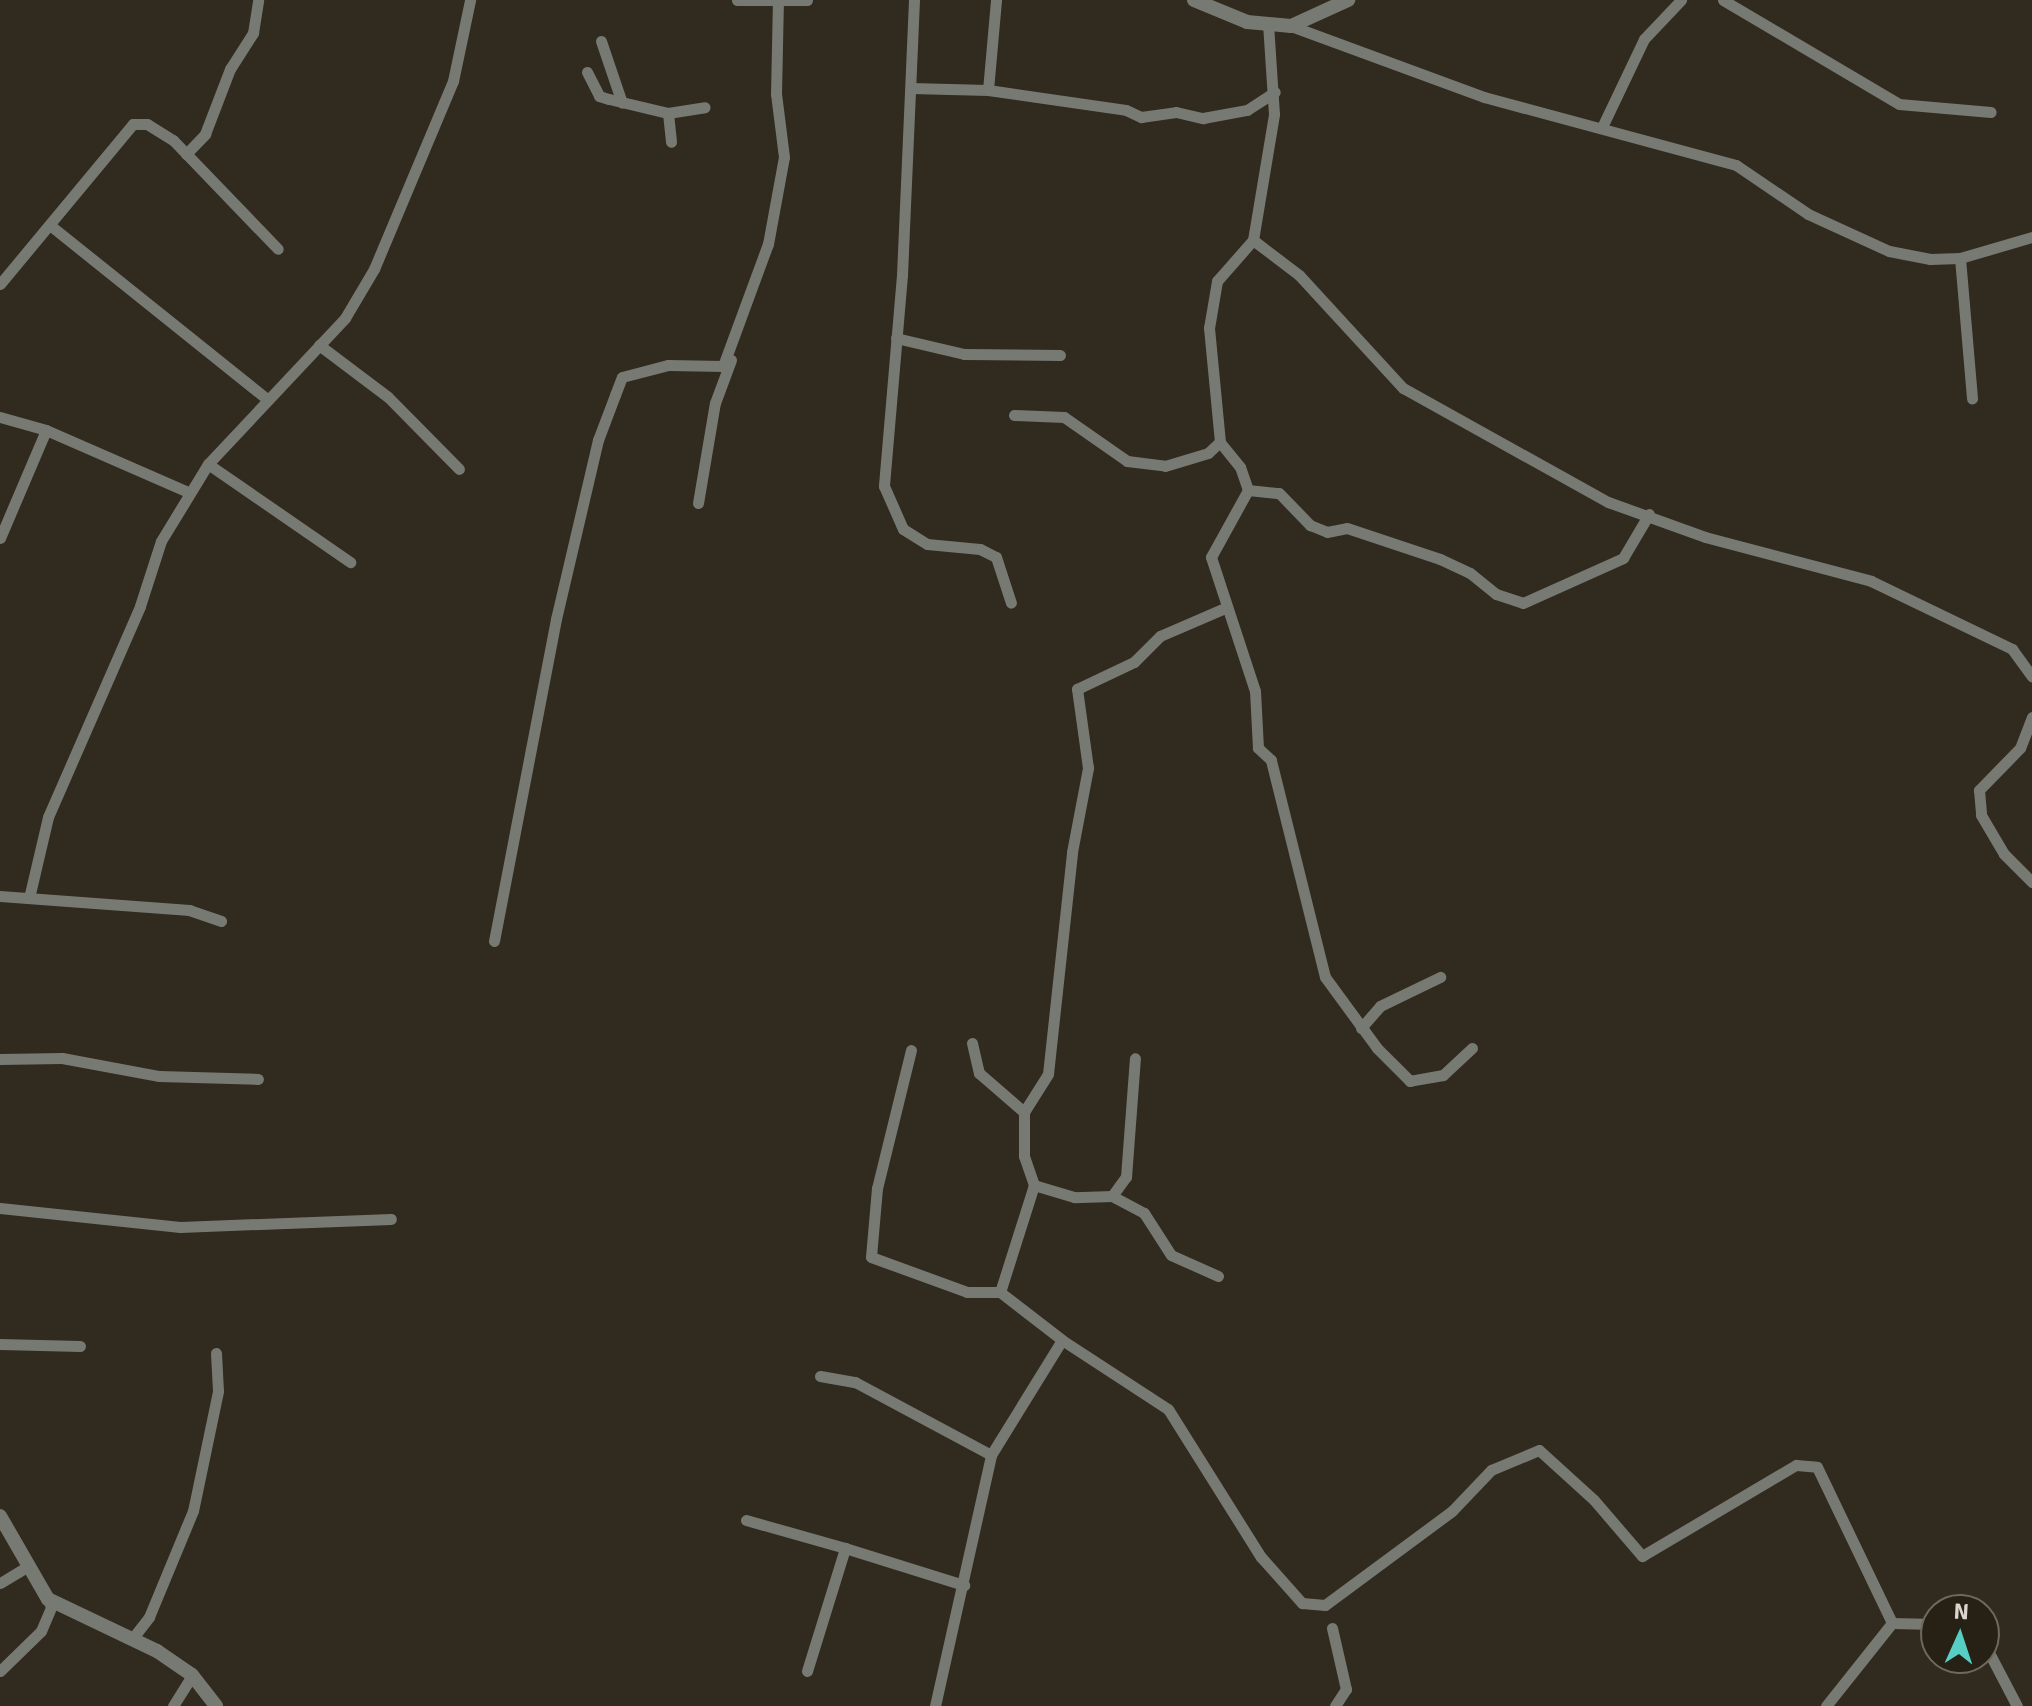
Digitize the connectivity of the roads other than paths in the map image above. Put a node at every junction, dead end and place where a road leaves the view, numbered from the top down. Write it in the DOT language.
graph roads {
  1 [pos="258,0"];
  2 [pos="470,0"];
  3 [pos="737,0"];
  4 [pos="807,0"];
  5 [pos="914,0"];
  6 [pos="996,0"];
  7 [pos="1194,0"];
  8 [pos="1348,0"];
  9 [pos="1681,0"];
  10 [pos="1723,0"];
  11 [pos="778,2"];
  12 [pos="1268,24"];
  13 [pos="1291,26"];
  14 [pos="601,41"];
  15 [pos="587,72"];
  16 [pos="911,88"];
  17 [pos="988,90"];
  18 [pos="1275,92"];
  19 [pos="622,103"];
  20 [pos="705,107"];
  21 [pos="1991,112"];
  22 [pos="668,113"];
  23 [pos="1603,125"];
  24 [pos="671,142"];
  25 [pos="186,154"];
  26 [pos="51,226"];
  27 [pos="2032,237"];
  28 [pos="1253,240"];
  29 [pos="278,249"];
  30 [pos="1960,258"];
  31 [pos="0,284"];
  32 [pos="896,338"];
  33 [pos="319,345"];
  34 [pos="733,348"];
  35 [pos="1060,355"];
  36 [pos="1972,398"];
  37 [pos="268,400"];
  38 [pos="1014,415"];
  39 [pos="0,417"];
  40 [pos="46,430"];
  41 [pos="1220,442"];
  42 [pos="208,464"];
  43 [pos="459,469"];
  44 [pos="1248,490"];
  45 [pos="188,492"];
  46 [pos="698,503"];
  47 [pos="1649,514"];
  48 [pos="0,538"];
  49 [pos="350,562"];
  50 [pos="1011,603"];
  51 [pos="1225,608"];
  52 [pos="2032,677"];
  53 [pos="2032,717"];
  54 [pos="2032,882"];
  55 [pos="0,896"];
  56 [pos="29,898"];
  57 [pos="221,921"];
  58 [pos="494,941"];
  59 [pos="1440,977"];
  60 [pos="1361,1028"];
  61 [pos="972,1043"];
  62 [pos="1472,1048"];
  63 [pos="911,1050"];
  64 [pos="1135,1058"];
  65 [pos="0,1059"];
  66 [pos="258,1079"];
  67 [pos="1024,1112"];
  68 [pos="1034,1185"];
  69 [pos="1112,1196"];
  70 [pos="0,1208"];
  71 [pos="391,1219"];
  72 [pos="1218,1276"];
  73 [pos="1000,1292"];
  74 [pos="1062,1340"];
  75 [pos="0,1344"];
  76 [pos="80,1346"];
  77 [pos="216,1353"];
  78 [pos="820,1376"];
  79 [pos="991,1455"];
  80 [pos="0,1516"];
  81 [pos="746,1520"];
  82 [pos="845,1548"];
  83 [pos="28,1566"];
  84 [pos="0,1583"];
  85 [pos="964,1585"];
  86 [pos="48,1599"];
  87 [pos="1892,1623"];
  88 [pos="1920,1624"];
  89 [pos="1332,1628"];
  90 [pos="132,1639"];
  91 [pos="0,1671"];
  92 [pos="807,1671"];
  93 [pos="2000,1674"];
  94 [pos="192,1675"];
  95 [pos="173,1706"];
  96 [pos="216,1706"];
  97 [pos="935,1706"];
  98 [pos="1335,1706"];
  99 [pos="1826,1706"];
  100 [pos="2017,1706"];
  1 -- 25 [label="street"];
  2 -- 33 [label="street"];
  3 -- 11 [label="street"];
  4 -- 11 [label="street"];
  5 -- 16 [label="street"];
  6 -- 17 [label="street"];
  7 -- 12 [label="street"];
  8 -- 13 [label="street"];
  9 -- 23 [label="street"];
  10 -- 21 [label="street"];
  11 -- 34 [label="street"];
  12 -- 13 [label="street"];
  12 -- 18 [label="street"];
  13 -- 23 [label="street"];
  14 -- 19 [label="street"];
  15 -- 19 [label="street"];
  16 -- 17 [label="street"];
  16 -- 32 [label="street"];
  17 -- 18 [label="street"];
  18 -- 28 [label="street"];
  19 -- 22 [label="street"];
  20 -- 22 [label="street"];
  22 -- 24 [label="street"];
  23 -- 30 [label="street"];
  25 -- 26 [label="street"];
  25 -- 29 [label="street"];
  26 -- 31 [label="street"];
  26 -- 37 [label="street"];
  27 -- 30 [label="street"];
  28 -- 41 [label="street"];
  28 -- 47 [label="street"];
  30 -- 36 [label="street"];
  32 -- 35 [label="street"];
  32 -- 50 [label="street"];
  33 -- 37 [label="street"];
  33 -- 43 [label="street"];
  34 -- 46 [label="street"];
  34 -- 58 [label="street"];
  37 -- 42 [label="street"];
  38 -- 41 [label="street"];
  39 -- 40 [label="street"];
  40 -- 45 [label="street"];
  40 -- 48 [label="street"];
  41 -- 44 [label="street"];
  42 -- 45 [label="street"];
  42 -- 49 [label="street"];
  44 -- 47 [label="street"];
  44 -- 51 [label="street"];
  45 -- 56 [label="street"];
  47 -- 52 [label="street"];
  51 -- 60 [label="street"];
  51 -- 67 [label="street"];
  53 -- 54 [label="street"];
  55 -- 56 [label="street"];
  56 -- 57 [label="street"];
  59 -- 60 [label="street"];
  60 -- 62 [label="street"];
  61 -- 67 [label="street"];
  63 -- 73 [label="street"];
  64 -- 69 [label="street"];
  65 -- 66 [label="street"];
  67 -- 68 [label="street"];
  68 -- 69 [label="street"];
  68 -- 73 [label="street"];
  69 -- 72 [label="street"];
  70 -- 71 [label="street"];
  73 -- 74 [label="street"];
  74 -- 79 [label="street"];
  74 -- 87 [label="street"];
  75 -- 76 [label="street"];
  77 -- 90 [label="street"];
  78 -- 79 [label="street"];
  79 -- 85 [label="street"];
  80 -- 83 [label="street"];
  81 -- 82 [label="street"];
  82 -- 85 [label="street"];
  82 -- 92 [label="street"];
  83 -- 84 [label="street"];
  83 -- 86 [label="street"];
  85 -- 97 [label="street"];
  86 -- 90 [label="street"];
  86 -- 91 [label="street"];
  87 -- 88 [label="street"];
  87 -- 99 [label="street"];
  89 -- 98 [label="street"];
  90 -- 94 [label="street"];
  93 -- 100 [label="street"];
  94 -- 95 [label="street"];
  94 -- 96 [label="street"];
}
